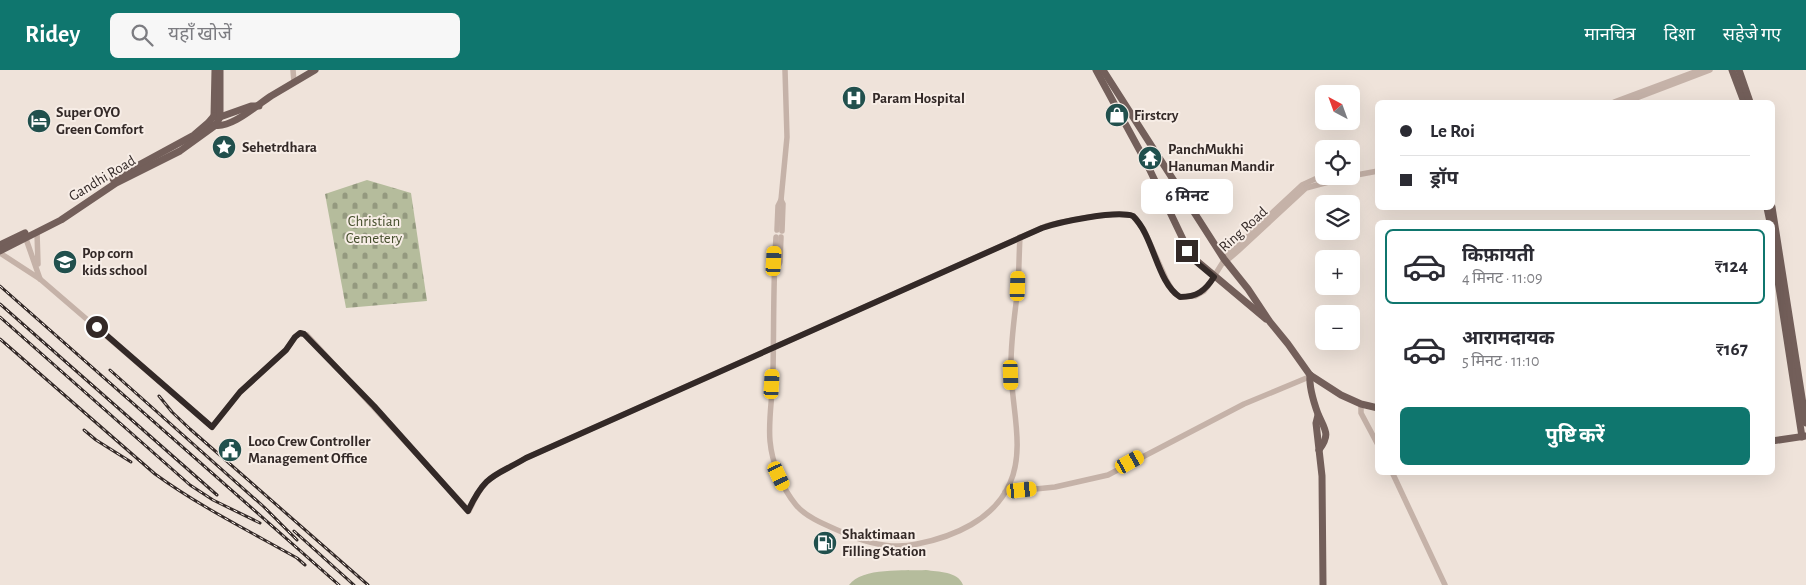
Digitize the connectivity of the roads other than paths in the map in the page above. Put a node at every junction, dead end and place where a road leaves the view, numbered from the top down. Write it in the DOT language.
graph roads {
  1 [pos="215,70"];
  2 [pos="220,70"];
  3 [pos="293,70"];
  4 [pos="315,70"];
  5 [pos="785,70"];
  6 [pos="1096,70"];
  7 [pos="1103,70"];
  8 [pos="1700,70"];
  9 [pos="1710,70"];
  10 [pos="1732,70"];
  11 [pos="1739,70"];
  12 [pos="294,82"];
  13 [pos="1619,100"];
  14 [pos="1631,100"];
  15 [pos="1743,100"];
  16 [pos="1749,100"];
  17 [pos="259,106"];
  18 [pos="217,117"];
  19 [pos="208,123"];
  20 [pos="216,125"];
  21 [pos="1375,170"];
  22 [pos="1360,171"];
  23 [pos="1375,171"];
  24 [pos="1360,174"];
  25 [pos="1315,179"];
  26 [pos="1317,185"];
  27 [pos="1775,226"];
  28 [pos="38,232"];
  29 [pos="25,236"];
  30 [pos="1020,237"];
  31 [pos="0,245"];
  32 [pos="0,252"];
  33 [pos="1775,260"];
  34 [pos="1224,261"];
  35 [pos="1214,277"];
  36 [pos="40,279"];
  37 [pos="1270,322"];
  38 [pos="773,348"];
  39 [pos="1310,376"];
  40 [pos="1361,404"];
  41 [pos="1375,407"];
  42 [pos="1806,423"];
  43 [pos="1804,437"];
  44 [pos="1375,439"];
  45 [pos="1775,441"];
  46 [pos="1393,475"];
  47 [pos="1005,492"];
  48 [pos="1323,585"];
  49 [pos="1445,585"];
  1 -- 18 [label="main road"];
  2 -- 18 [label="main road"];
  3 -- 12 [label="street"];
  4 -- 12 [label="main road"];
  5 -- 38 [label="street"];
  6 -- 35 [label="main road"];
  7 -- 34 [label="main road"];
  8 -- 13 [label="street"];
  9 -- 14 [label="street"];
  10 -- 15 [label="main road"];
  11 -- 16 [label="main road"];
  12 -- 17 [label="main road"];
  17 -- 18 [label="main road"];
  17 -- 20 [label="main road"];
  18 -- 19 [label="main road, Gandhi Road"];
  18 -- 20 [label="main road"];
  19 -- 20 [label="main road"];
  19 -- 29 [label="main road, Gandhi Road"];
  20 -- 28 [label="main road, Gandhi Road"];
  21 -- 22 [label="street, Ring Road"];
  23 -- 24 [label="street, Ring Road"];
  25 -- 34 [label="street, Ring Road"];
  26 -- 34 [label="street, Ring Road"];
  27 -- 42 [label="main road"];
  28 -- 29 [label="main road, Gandhi Road"];
  28 -- 36 [label="street"];
  29 -- 31 [label="main road, Gandhi Road"];
  29 -- 32 [label="main road, Gandhi Road"];
  29 -- 36 [label="street"];
  30 -- 35 [label="street"];
  30 -- 38 [label="street"];
  30 -- 47 [label="street"];
  32 -- 36 [label="street"];
  33 -- 43 [label="main road"];
  34 -- 35 [label="street"];
  34 -- 37 [label="main road"];
  35 -- 37 [label="main road"];
  36 -- 38 [label="street"];
  37 -- 39 [label="main road"];
  38 -- 47 [label="street"];
  39 -- 40 [label="main road"];
  39 -- 47 [label="street"];
  39 -- 48 [label="main road"];
  40 -- 41 [label="main road"];
  40 -- 44 [label="street"];
  43 -- 45 [label="main road"];
  46 -- 49 [label="street"];
}
